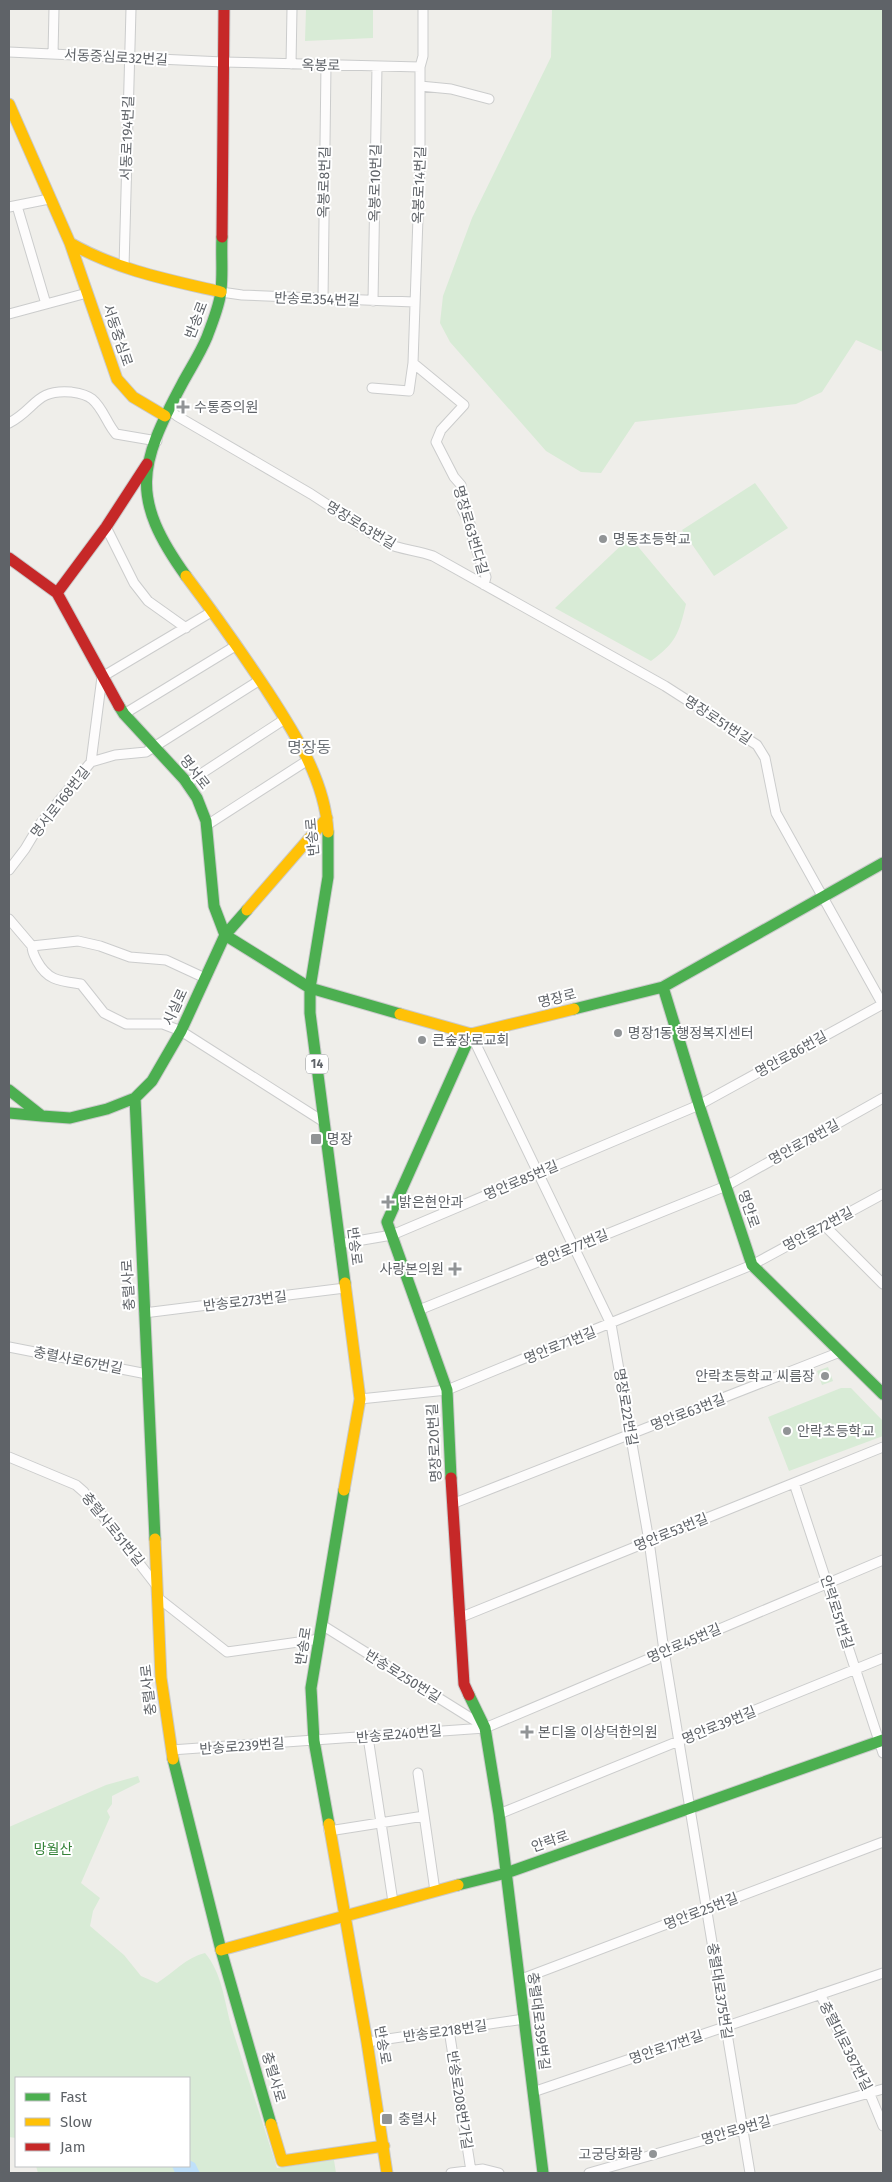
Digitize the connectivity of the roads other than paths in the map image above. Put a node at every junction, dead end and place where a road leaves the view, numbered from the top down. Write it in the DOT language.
graph roads {
  1 [pos="54,9"];
  2 [pos="131,9"];
  3 [pos="224,9"];
  4 [pos="292,9"];
  5 [pos="423,9"];
  6 [pos="9,52"];
  7 [pos="53,54"];
  8 [pos="130,58"];
  9 [pos="223,62"];
  10 [pos="291,64"];
  11 [pos="326,65"];
  12 [pos="376,66"];
  13 [pos="420,67"];
  14 [pos="420,86"];
  15 [pos="489,98"];
  16 [pos="9,104"];
  17 [pos="12,123"];
  18 [pos="49,199"];
  19 [pos="13,206"];
  20 [pos="70,243"];
  21 [pos="124,267"];
  22 [pos="221,292"];
  23 [pos="87,293"];
  24 [pos="323,299"];
  25 [pos="373,301"];
  26 [pos="414,302"];
  27 [pos="46,304"];
  28 [pos="9,310"];
  29 [pos="412,363"];
  30 [pos="372,388"];
  31 [pos="166,412"];
  32 [pos="9,423"];
  33 [pos="156,441"];
  34 [pos="147,464"];
  35 [pos="106,526"];
  36 [pos="9,558"];
  37 [pos="484,585"];
  38 [pos="57,594"];
  39 [pos="214,611"];
  40 [pos="186,628"];
  41 [pos="237,645"];
  42 [pos="102,677"];
  43 [pos="260,680"];
  44 [pos="665,686"];
  45 [pos="124,714"];
  46 [pos="285,719"];
  47 [pos="154,748"];
  48 [pos="308,760"];
  49 [pos="91,762"];
  50 [pos="187,783"];
  51 [pos="327,818"];
  52 [pos="206,824"];
  53 [pos="883,862"];
  54 [pos="9,870"];
  55 [pos="822,897"];
  56 [pos="9,919"];
  57 [pos="225,935"];
  58 [pos="32,946"];
  59 [pos="205,978"];
  60 [pos="663,987"];
  61 [pos="310,988"];
  62 [pos="883,1004"];
  63 [pos="181,1031"];
  64 [pos="471,1034"];
  65 [pos="9,1090"];
  66 [pos="135,1098"];
  67 [pos="883,1098"];
  68 [pos="699,1105"];
  69 [pos="9,1113"];
  70 [pos="42,1116"];
  71 [pos="324,1122"];
  72 [pos="539,1173"];
  73 [pos="726,1186"];
  74 [pos="883,1194"];
  75 [pos="826,1226"];
  76 [pos="392,1235"];
  77 [pos="339,1244"];
  78 [pos="574,1247"];
  79 [pos="752,1265"];
  80 [pos="883,1284"];
  81 [pos="345,1288"];
  82 [pos="419,1310"];
  83 [pos="144,1313"];
  84 [pos="611,1324"];
  85 [pos="9,1347"];
  86 [pos="840,1352"];
  87 [pos="147,1374"];
  88 [pos="447,1390"];
  89 [pos="883,1394"];
  90 [pos="360,1399"];
  91 [pos="630,1434"];
  92 [pos="883,1447"];
  93 [pos="9,1457"];
  94 [pos="794,1483"];
  95 [pos="452,1504"];
  96 [pos="649,1541"];
  97 [pos="883,1560"];
  98 [pos="827,1583"];
  99 [pos="157,1591"];
  100 [pos="459,1618"];
  101 [pos="322,1625"];
  102 [pos="320,1639"];
  103 [pos="664,1651"];
  104 [pos="883,1658"];
  105 [pos="856,1669"];
  106 [pos="485,1728"];
  107 [pos="368,1737"];
  108 [pos="314,1741"];
  109 [pos="680,1741"];
  110 [pos="881,1741"];
  111 [pos="171,1750"];
  112 [pos="883,1753"];
  113 [pos="418,1773"];
  114 [pos="690,1808"];
  115 [pos="499,1814"];
  116 [pos="424,1816"];
  117 [pos="380,1823"];
  118 [pos="329,1831"];
  119 [pos="883,1842"];
  120 [pos="506,1873"];
  121 [pos="435,1891"];
  122 [pos="393,1902"];
  123 [pos="707,1909"];
  124 [pos="344,1915"];
  125 [pos="221,1950"];
  126 [pos="883,1973"];
  127 [pos="519,1980"];
  128 [pos="820,1994"];
  129 [pos="524,2019"];
  130 [pos="726,2026"];
  131 [pos="449,2030"];
  132 [pos="367,2042"];
  133 [pos="883,2089"];
  134 [pos="533,2092"];
  135 [pos="869,2092"];
  136 [pos="883,2126"];
  137 [pos="742,2129"];
  138 [pos="384,2146"];
  139 [pos="471,2170"];
  140 [pos="387,2173"];
  141 [pos="451,2173"];
  142 [pos="499,2173"];
  143 [pos="543,2173"];
  144 [pos="589,2173"];
  145 [pos="750,2173"];
  1 -- 7 [label="street"];
  2 -- 8 [label="street, 서동로194번길"];
  3 -- 9 [label="main road, 반송로 / 14"];
  4 -- 10 [label="street"];
  5 -- 13 [label="street, 옥봉로14번길"];
  6 -- 7 [label="street, 서동중심로32번길"];
  7 -- 8 [label="street, 서동중심로32번길"];
  8 -- 9 [label="street, 서동중심로32번길"];
  8 -- 21 [label="street, 서동로194번길"];
  9 -- 10 [label="street, 옥봉로"];
  9 -- 22 [label="main road, 반송로 / 14"];
  10 -- 11 [label="street, 옥봉로"];
  11 -- 12 [label="street, 옥봉로"];
  11 -- 24 [label="street, 옥봉로8번길"];
  12 -- 13 [label="street, 옥봉로"];
  12 -- 25 [label="street, 옥봉로10번길"];
  13 -- 14 [label="street, 옥봉로14번길"];
  14 -- 15 [label="street"];
  14 -- 26 [label="street, 옥봉로14번길"];
  16 -- 17 [label="main road, 서동중심로"];
  17 -- 18 [label="main road, 서동중심로"];
  18 -- 19 [label="street"];
  18 -- 20 [label="main road, 서동중심로"];
  19 -- 27 [label="street"];
  20 -- 21 [label="main road"];
  20 -- 23 [label="main road, 서동중심로"];
  21 -- 22 [label="main road"];
  22 -- 24 [label="street, 반송로354번길"];
  22 -- 31 [label="main road, 반송로 / 14"];
  23 -- 27 [label="street"];
  23 -- 31 [label="main road, 서동중심로"];
  24 -- 25 [label="street, 반송로354번길"];
  25 -- 26 [label="street, 반송로354번길"];
  26 -- 29 [label="street"];
  27 -- 28 [label="street"];
  29 -- 30 [label="street"];
  29 -- 37 [label="street, 명장로63번다길"];
  31 -- 33 [label="main road, 반송로 / 14"];
  31 -- 37 [label="street, 명장로63번길"];
  32 -- 33 [label="street"];
  33 -- 34 [label="main road, 반송로 / 14"];
  34 -- 35 [label="main road"];
  34 -- 39 [label="main road, 반송로 / 14"];
  35 -- 38 [label="main road"];
  35 -- 40 [label="street"];
  36 -- 38 [label="main road, 명서로"];
  37 -- 44 [label="street, 명장로63번길"];
  38 -- 42 [label="main road, 명서로"];
  39 -- 40 [label="street"];
  39 -- 41 [label="main road, 반송로 / 14"];
  40 -- 42 [label="street"];
  41 -- 43 [label="main road, 반송로 / 14"];
  41 -- 45 [label="street"];
  42 -- 45 [label="main road, 명서로"];
  42 -- 49 [label="street"];
  43 -- 46 [label="main road, 반송로 / 14"];
  43 -- 47 [label="street"];
  44 -- 55 [label="street, 명장로51번길"];
  45 -- 47 [label="main road, 명서로"];
  46 -- 48 [label="main road, 반송로 / 14"];
  46 -- 50 [label="street"];
  47 -- 49 [label="street, 명서로168번길"];
  47 -- 50 [label="main road, 명서로"];
  48 -- 51 [label="main road, 반송로 / 14"];
  48 -- 52 [label="street"];
  49 -- 54 [label="street, 명서로168번길"];
  50 -- 52 [label="main road, 명서로"];
  51 -- 57 [label="main road, 시실로"];
  51 -- 61 [label="main road, 반송로 / 14"];
  52 -- 57 [label="main road, 명서로"];
  53 -- 55 [label="main road, 명장로"];
  55 -- 60 [label="main road, 명장로"];
  55 -- 62 [label="street, 명장로51번길"];
  56 -- 58 [label="street"];
  57 -- 59 [label="main road, 시실로"];
  57 -- 61 [label="main road, 명장로"];
  58 -- 59 [label="street"];
  58 -- 63 [label="street"];
  59 -- 63 [label="main road, 시실로"];
  60 -- 64 [label="main road, 명장로"];
  60 -- 68 [label="main road, 명안로"];
  61 -- 64 [label="main road, 명장로"];
  61 -- 71 [label="main road, 반송로 / 14"];
  62 -- 68 [label="street, 명안로86번길"];
  63 -- 66 [label="main road, 시실로"];
  63 -- 71 [label="street"];
  64 -- 72 [label="street, 명장로22번길"];
  64 -- 76 [label="main road, 명장로20번길"];
  65 -- 70 [label="main road"];
  66 -- 70 [label="main road, 시실로"];
  66 -- 83 [label="main road, 충렬사로"];
  67 -- 73 [label="street, 명안로78번길"];
  68 -- 72 [label="street, 명안로85번길"];
  68 -- 73 [label="main road, 명안로"];
  69 -- 70 [label="main road, 시실로"];
  71 -- 77 [label="main road, 반송로 / 14"];
  72 -- 76 [label="street, 명안로85번길"];
  72 -- 78 [label="street, 명장로22번길"];
  73 -- 78 [label="street, 명안로77번길"];
  73 -- 79 [label="main road, 명안로"];
  74 -- 75 [label="street, 명안로72번길"];
  75 -- 79 [label="street, 명안로72번길"];
  75 -- 80 [label="street"];
  76 -- 77 [label="street, 명안로85번길"];
  76 -- 82 [label="main road, 명장로20번길"];
  77 -- 81 [label="main road, 반송로 / 14"];
  78 -- 82 [label="street, 명안로77번길"];
  78 -- 84 [label="street, 명장로22번길"];
  79 -- 84 [label="street, 명안로71번길"];
  79 -- 86 [label="main road, 명안로"];
  81 -- 83 [label="street, 반송로273번길"];
  81 -- 90 [label="main road, 반송로 / 14"];
  82 -- 88 [label="main road, 명장로20번길"];
  83 -- 87 [label="main road, 충렬사로"];
  84 -- 88 [label="street, 명안로71번길"];
  84 -- 91 [label="street, 명장로22번길"];
  85 -- 87 [label="street, 충렬사로67번길"];
  86 -- 89 [label="main road, 명안로"];
  86 -- 91 [label="street, 명안로63번길"];
  87 -- 99 [label="main road, 충렬사로"];
  88 -- 90 [label="street, 명안로71번길"];
  88 -- 95 [label="main road, 명장로20번길"];
  90 -- 101 [label="main road, 반송로 / 14"];
  91 -- 95 [label="street, 명안로63번길"];
  91 -- 96 [label="street, 명장로22번길"];
  92 -- 94 [label="street, 명안로53번길"];
  93 -- 99 [label="street, 충렬사로51번길"];
  94 -- 96 [label="street, 명안로53번길"];
  94 -- 98 [label="street, 안락로51번길"];
  95 -- 100 [label="main road, 명장로20번길"];
  96 -- 100 [label="street, 명안로53번길"];
  96 -- 103 [label="street, 명장로22번길"];
  97 -- 98 [label="street, 명안로45번길"];
  98 -- 103 [label="street, 명안로45번길"];
  98 -- 105 [label="street, 안락로51번길"];
  99 -- 102 [label="street, 충렬사로51번길"];
  99 -- 111 [label="main road, 충렬사로"];
  100 -- 106 [label="main road, 명장로20번길"];
  101 -- 102 [label="main road, 반송로 / 14"];
  101 -- 106 [label="street, 반송로250번길"];
  102 -- 108 [label="main road, 반송로 / 14"];
  103 -- 106 [label="street, 명안로45번길"];
  103 -- 109 [label="street, 명장로22번길"];
  104 -- 105 [label="street, 명안로39번길"];
  105 -- 109 [label="street, 명안로39번길"];
  105 -- 110 [label="street, 안락로51번길"];
  106 -- 107 [label="street, 반송로240번길"];
  106 -- 115 [label="main road, 명장로20번길"];
  107 -- 108 [label="street, 반송로240번길"];
  107 -- 117 [label="street"];
  108 -- 111 [label="street, 반송로239번길"];
  108 -- 118 [label="main road, 반송로 / 14"];
  109 -- 114 [label="street, 명장로22번길"];
  109 -- 115 [label="street, 명안로39번길"];
  110 -- 112 [label="street, 안락로51번길"];
  110 -- 114 [label="main road, 안락로"];
  111 -- 125 [label="main road, 충렬사로"];
  113 -- 116 [label="street"];
  114 -- 120 [label="main road, 안락로"];
  114 -- 123 [label="street, 충렬대로375번길"];
  115 -- 120 [label="main road, 명장로20번길"];
  116 -- 117 [label="street"];
  116 -- 121 [label="street"];
  117 -- 118 [label="street"];
  117 -- 122 [label="street"];
  118 -- 124 [label="main road, 반송로 / 14"];
  119 -- 123 [label="street, 명안로25번길"];
  120 -- 121 [label="main road, 안락로"];
  120 -- 127 [label="main road, 충렬대로359번길"];
  121 -- 122 [label="main road, 안락로"];
  122 -- 124 [label="main road, 안락로"];
  123 -- 127 [label="street, 명안로25번길"];
  123 -- 130 [label="street, 충렬대로375번길"];
  124 -- 125 [label="main road, 안락로"];
  124 -- 132 [label="main road, 반송로 / 14"];
  125 -- 138 [label="main road, 충렬사로"];
  126 -- 128 [label="street, 명안로17번길"];
  127 -- 129 [label="main road, 충렬대로359번길"];
  128 -- 130 [label="street, 명안로17번길"];
  128 -- 135 [label="street, 충렬대로387번길"];
  129 -- 131 [label="street, 반송로218번길"];
  129 -- 134 [label="main road, 충렬대로359번길"];
  130 -- 134 [label="street, 명안로17번길"];
  130 -- 137 [label="street, 충렬대로375번길"];
  131 -- 132 [label="street, 반송로218번길"];
  131 -- 139 [label="street, 반송로208번가길"];
  132 -- 138 [label="main road, 반송로 / 14"];
  133 -- 135 [label="street, 명안로9번길"];
  134 -- 143 [label="main road, 충렬대로359번길"];
  135 -- 136 [label="street, 충렬대로387번길"];
  135 -- 137 [label="street, 명안로9번길"];
  137 -- 144 [label="street, 명안로9번길"];
  137 -- 145 [label="street, 충렬대로375번길"];
  138 -- 140 [label="main road, 반송로 / 14"];
  139 -- 141 [label="street"];
  139 -- 142 [label="street"];
}
